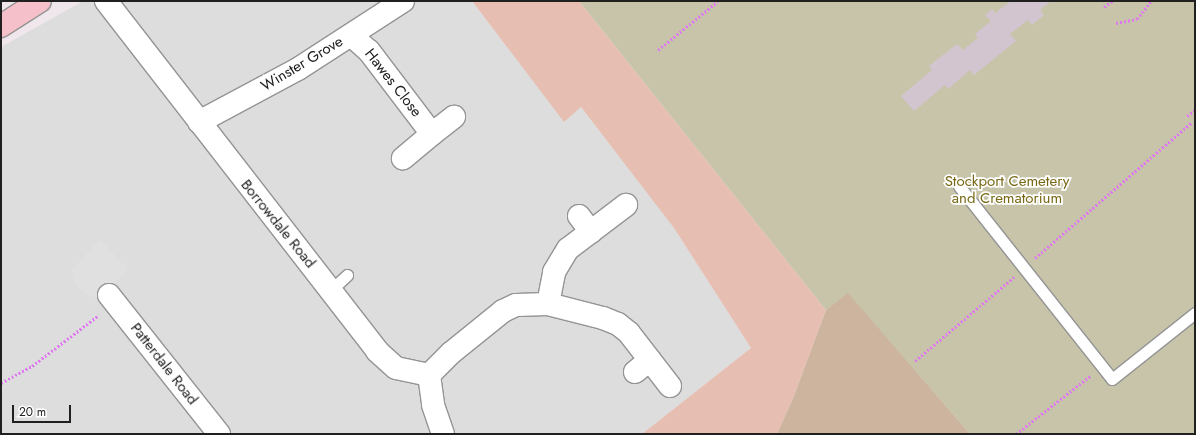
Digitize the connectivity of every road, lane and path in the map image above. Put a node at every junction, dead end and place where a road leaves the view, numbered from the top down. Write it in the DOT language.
graph roads {
  1 [pos="40,1"];
  2 [pos="106,1"];
  3 [pos="403,1"];
  4 [pos="718,1"];
  5 [pos="1112,1"];
  6 [pos="1151,1"];
  7 [pos="1104,7"];
  8 [pos="1116,23"];
  9 [pos="1,26"];
  10 [pos="351,35"];
  11 [pos="658,50"];
  12 [pos="1195,110"];
  13 [pos="1187,116"];
  14 [pos="454,117"];
  15 [pos="199,122"];
  16 [pos="1192,122"];
  17 [pos="432,134"];
  18 [pos="403,158"];
  19 [pos="959,186"];
  20 [pos="626,205"];
  21 [pos="1024,268"];
  22 [pos="348,275"];
  23 [pos="331,290"];
  24 [pos="112,299"];
  25 [pos="548,304"];
  26 [pos="1195,313"];
  27 [pos="915,361"];
  28 [pos="429,375"];
  29 [pos="1112,379"];
  30 [pos="1,383"];
  31 [pos="670,386"];
  32 [pos="219,434"];
  33 [pos="443,434"];
  34 [pos="1016,434"];
  1 -- 9 [label="main road"];
  2 -- 15 [label="street, Borrowdale Road"];
  3 -- 10 [label="street, Winster Grove"];
  4 -- 11 [label="path"];
  5 -- 7 [label="path"];
  6 -- 8 [label="path"];
  10 -- 15 [label="street, Winster Grove"];
  10 -- 17 [label="street, Hawes Close"];
  12 -- 13 [label="path"];
  14 -- 17 [label="street"];
  15 -- 23 [label="street, Borrowdale Road"];
  16 -- 21 [label="path"];
  17 -- 18 [label="street"];
  19 -- 21 [label="lane"];
  20 -- 25 [label="street"];
  21 -- 27 [label="path"];
  21 -- 29 [label="lane"];
  22 -- 23 [label="lane"];
  23 -- 28 [label="street, Borrowdale Road"];
  24 -- 30 [label="path"];
  24 -- 32 [label="street, Patterdale Road"];
  25 -- 28 [label="street"];
  25 -- 31 [label="street"];
  26 -- 29 [label="lane"];
  28 -- 33 [label="street"];
  29 -- 34 [label="path"];
}
